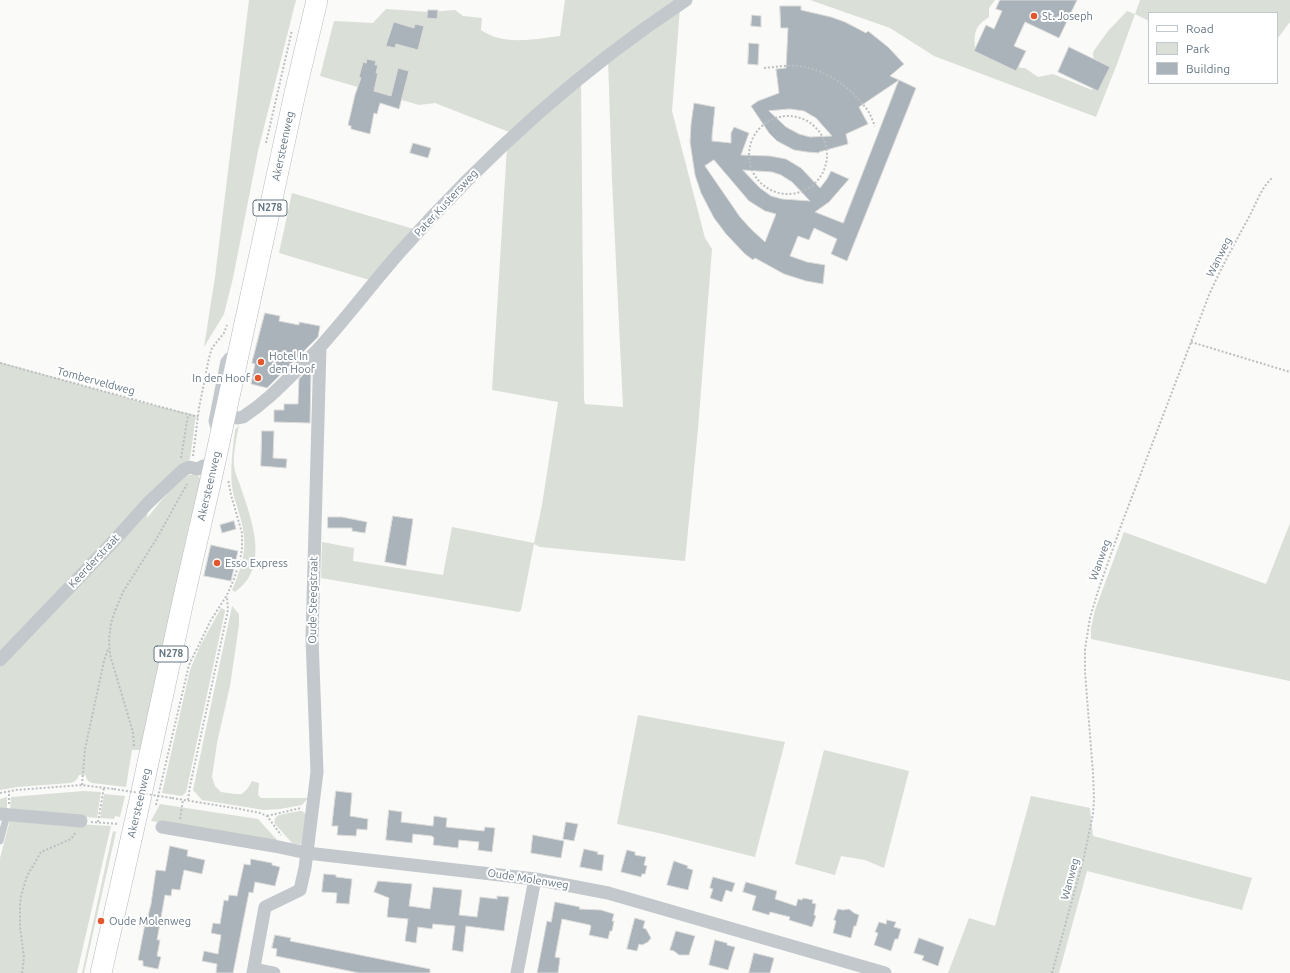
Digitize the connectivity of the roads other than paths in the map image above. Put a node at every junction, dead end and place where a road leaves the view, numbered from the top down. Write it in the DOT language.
graph roads {
  1 [pos="317,0"];
  2 [pos="686,0"];
  3 [pos="320,347"];
  4 [pos="223,424"];
  5 [pos="201,470"];
  6 [pos="0,660"];
  7 [pos="3,814"];
  8 [pos="79,820"];
  9 [pos="162,827"];
  10 [pos="0,842"];
  11 [pos="307,852"];
  12 [pos="535,879"];
  13 [pos="253,971"];
  14 [pos="101,973"];
  15 [pos="274,973"];
  16 [pos="517,973"];
  17 [pos="885,973"];
  1 -- 4 [label="main road, Akersteenweg / N278"];
  2 -- 3 [label="street, Pater Kustersweg"];
  3 -- 4 [label="street, Pater Kustersweg"];
  3 -- 11 [label="street, Oude Steegstraat"];
  4 -- 5 [label="main road, Akersteenweg / N278"];
  5 -- 6 [label="street, Keerderstraat"];
  5 -- 14 [label="main road, Akersteenweg / N278"];
  7 -- 8 [label="street"];
  7 -- 10 [label="lane"];
  9 -- 11 [label="street, Oude Molenweg"];
  11 -- 12 [label="street, Oude Molenweg"];
  11 -- 13 [label="street, Oude Steegstraat"];
  12 -- 16 [label="street"];
  12 -- 17 [label="street, Oude Molenweg"];
  13 -- 15 [label="street"];
}
